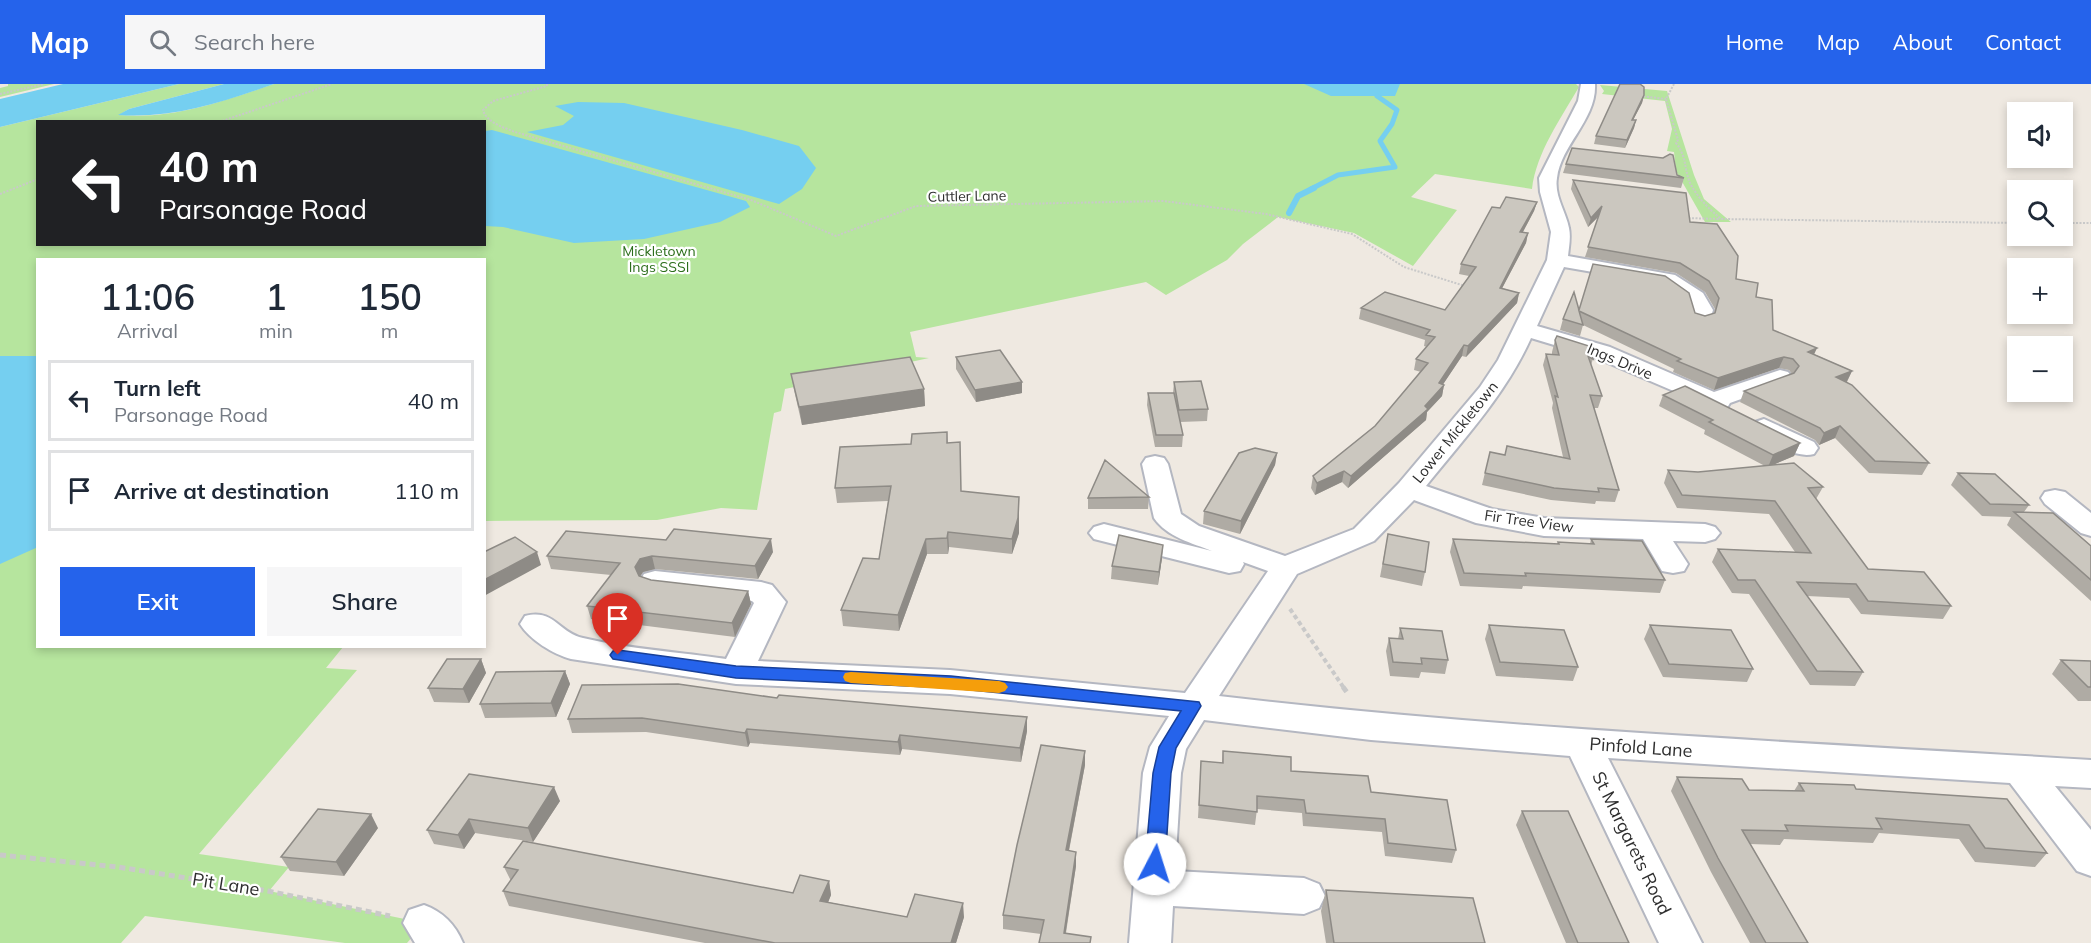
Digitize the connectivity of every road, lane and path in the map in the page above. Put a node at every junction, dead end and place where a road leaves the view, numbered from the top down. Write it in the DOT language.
graph roads {
  1 [pos="44,84"];
  2 [pos="332,84"];
  3 [pos="547,84"];
  4 [pos="1674,84"];
  5 [pos="1589,87"];
  6 [pos="0,94"];
  7 [pos="1666,99"];
  8 [pos="225,120"];
  9 [pos="36,180"];
  10 [pos="0,194"];
  11 [pos="1684,218"];
  12 [pos="1721,219"];
  13 [pos="2007,223"];
  14 [pos="2073,223"];
  15 [pos="2091,223"];
  16 [pos="1557,260"];
  17 [pos="1470,287"];
  18 [pos="1701,318"];
  19 [pos="1524,329"];
  20 [pos="1780,377"];
  21 [pos="1713,401"];
  22 [pos="1805,448"];
  23 [pos="1155,464"];
  24 [pos="1409,489"];
  25 [pos="2055,498"];
  26 [pos="2091,527"];
  27 [pos="1653,532"];
  28 [pos="1104,533"];
  29 [pos="1706,533"];
  30 [pos="1673,564"];
  31 [pos="1280,576"];
  32 [pos="655,581"];
  33 [pos="536,624"];
  34 [pos="736,672"];
  35 [pos="1193,706"];
  36 [pos="1371,727"];
  37 [pos="1582,743"];
  38 [pos="2021,770"];
  39 [pos="2091,774"];
  40 [pos="0,855"];
  41 [pos="2091,858"];
  42 [pos="1153,887"];
  43 [pos="1304,896"];
  44 [pos="433,933"];
  45 [pos="1150,943"];
  46 [pos="1681,943"];
  1 -- 6 [label="path"];
  2 -- 8 [label="path"];
  3 -- 17 [label="path, Cuttler Lane"];
  4 -- 7 [label="path"];
  5 -- 7 [label="path"];
  5 -- 16 [label="street, Lower Mickletown"];
  7 -- 12 [label="path"];
  9 -- 10 [label="path"];
  11 -- 12 [label="path"];
  12 -- 13 [label="path"];
  14 -- 15 [label="path"];
  16 -- 18 [label="street"];
  16 -- 19 [label="street, Lower Mickletown"];
  19 -- 21 [label="street, Ings Drive"];
  19 -- 24 [label="street, Lower Mickletown"];
  20 -- 21 [label="street"];
  21 -- 22 [label="street, Ings Drive"];
  23 -- 31 [label="street"];
  24 -- 27 [label="street, Fir Tree View"];
  24 -- 31 [label="street, Lower Mickletown"];
  25 -- 26 [label="street"];
  27 -- 29 [label="street, Fir Tree View"];
  27 -- 30 [label="street"];
  28 -- 31 [label="street"];
  31 -- 35 [label="street"];
  31 -- 36 [label="path"];
  32 -- 34 [label="street"];
  33 -- 34 [label="street, Pinfold Lane"];
  34 -- 35 [label="street, Pinfold Lane"];
  35 -- 36 [label="street, Pinfold Lane"];
  35 -- 42 [label="street"];
  36 -- 37 [label="street, Pinfold Lane"];
  37 -- 38 [label="street, Pinfold Lane"];
  37 -- 46 [label="street, St Margarets Road"];
  38 -- 39 [label="street, Pinfold Lane"];
  38 -- 41 [label="street"];
  40 -- 44 [label="path, Pit Lane"];
  42 -- 43 [label="street"];
  42 -- 45 [label="street"];
}
